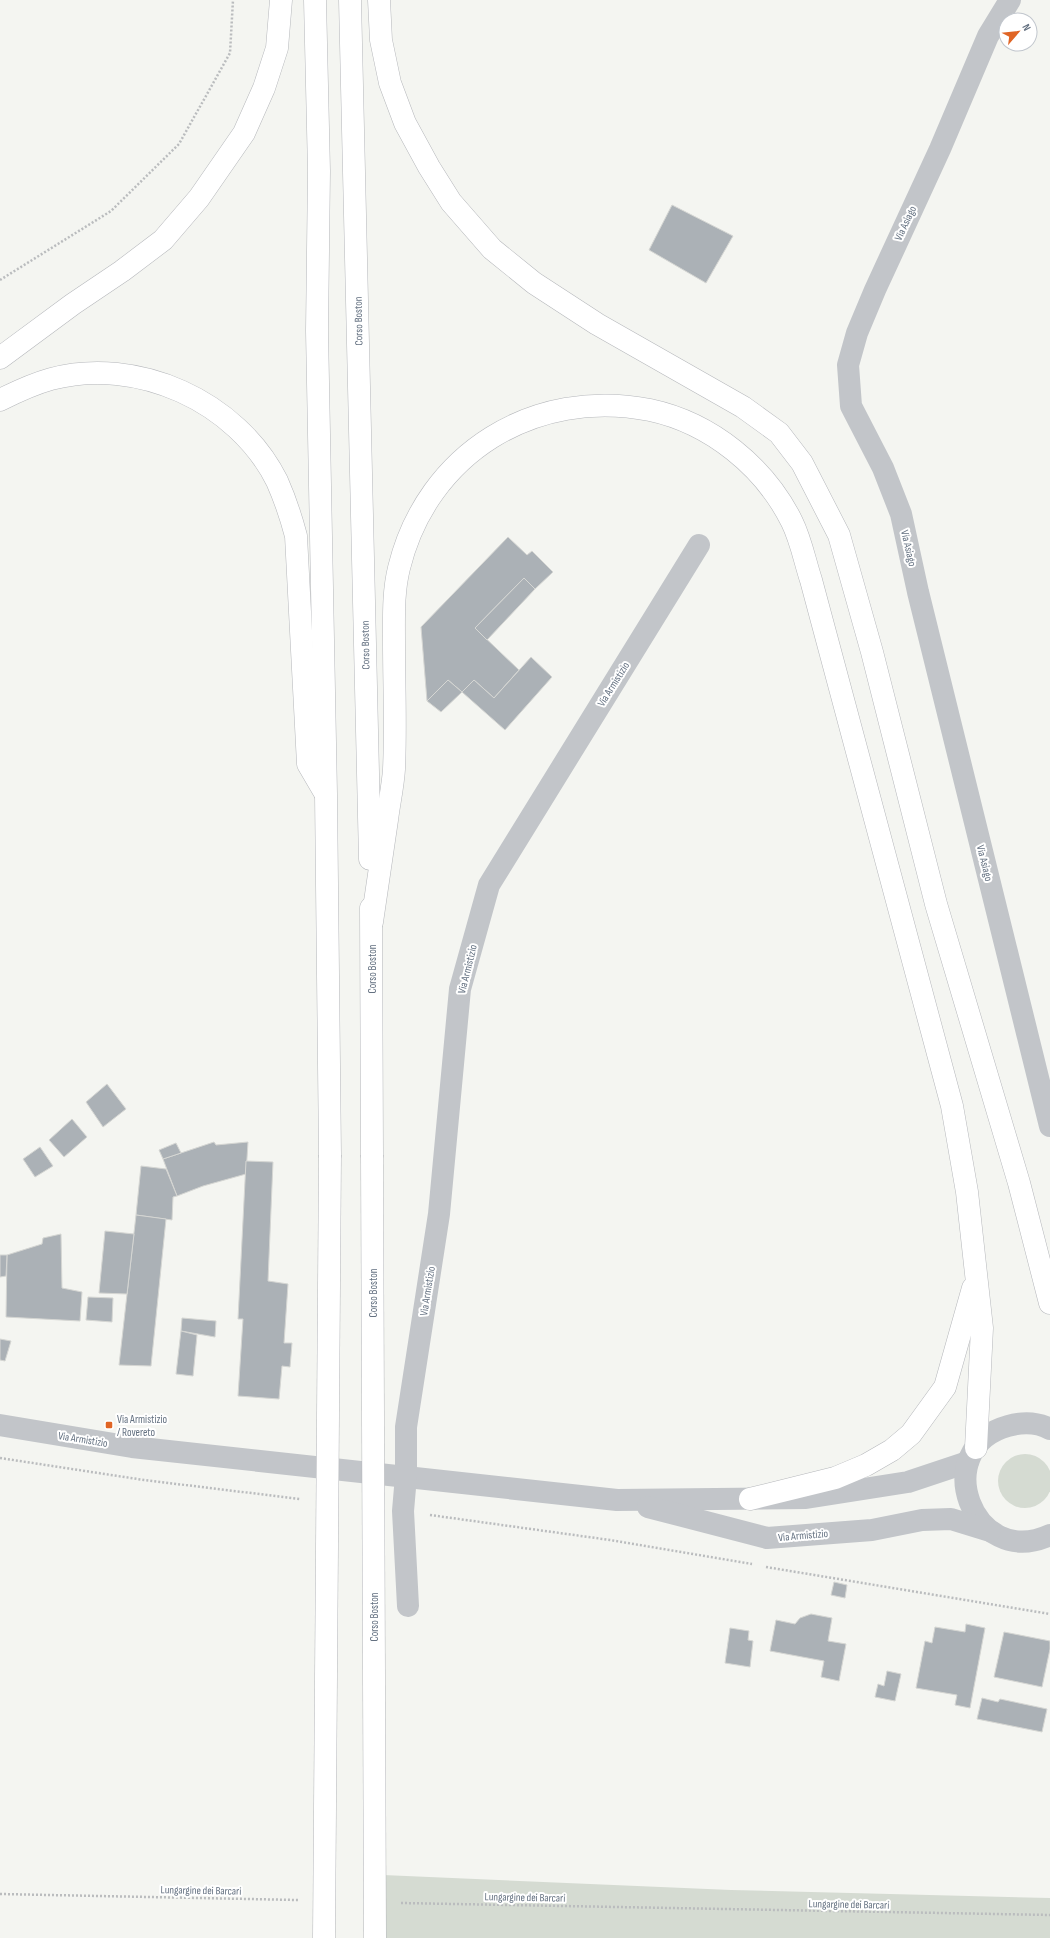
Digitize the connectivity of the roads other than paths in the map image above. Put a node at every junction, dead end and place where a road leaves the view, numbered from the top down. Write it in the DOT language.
graph roads {
  1 [pos="281,0"];
  2 [pos="315,0"];
  3 [pos="350,0"];
  4 [pos="379,0"];
  5 [pos="1010,0"];
  6 [pos="0,358"];
  7 [pos="0,400"];
  8 [pos="699,545"];
  9 [pos="326,794"];
  10 [pos="372,922"];
  11 [pos="1050,1126"];
  12 [pos="976,1277"];
  13 [pos="1050,1303"];
  14 [pos="0,1425"];
  15 [pos="1050,1429"];
  16 [pos="972,1455"];
  17 [pos="406,1476"];
  18 [pos="750,1499"];
  19 [pos="617,1500"];
  20 [pos="990,1531"];
  21 [pos="1048,1537"];
  22 [pos="408,1606"];
  23 [pos="324,1938"];
  24 [pos="375,1938"];
  1 -- 6 [label="highway"];
  2 -- 9 [label="highway"];
  3 -- 10 [label="highway, Corso Boston"];
  4 -- 13 [label="highway"];
  5 -- 11 [label="street, Via Asiago"];
  7 -- 9 [label="highway"];
  8 -- 17 [label="street, Via Armistizio"];
  9 -- 23 [label="highway, bridge"];
  10 -- 12 [label="highway"];
  10 -- 24 [label="highway, Corso Boston, bridge"];
  12 -- 16 [label="highway"];
  12 -- 18 [label="highway"];
  14 -- 17 [label="street, Via Armistizio"];
  15 -- 16 [label="street, Via Armistizio"];
  16 -- 18 [label="street, Via Armistizio"];
  16 -- 20 [label="street, Via Armistizio"];
  17 -- 19 [label="street, Via Armistizio"];
  17 -- 22 [label="street, Via Armistizio"];
  18 -- 19 [label="street, Via Armistizio"];
  19 -- 20 [label="street, Via Armistizio"];
  20 -- 21 [label="street, Via Armistizio"];
}
